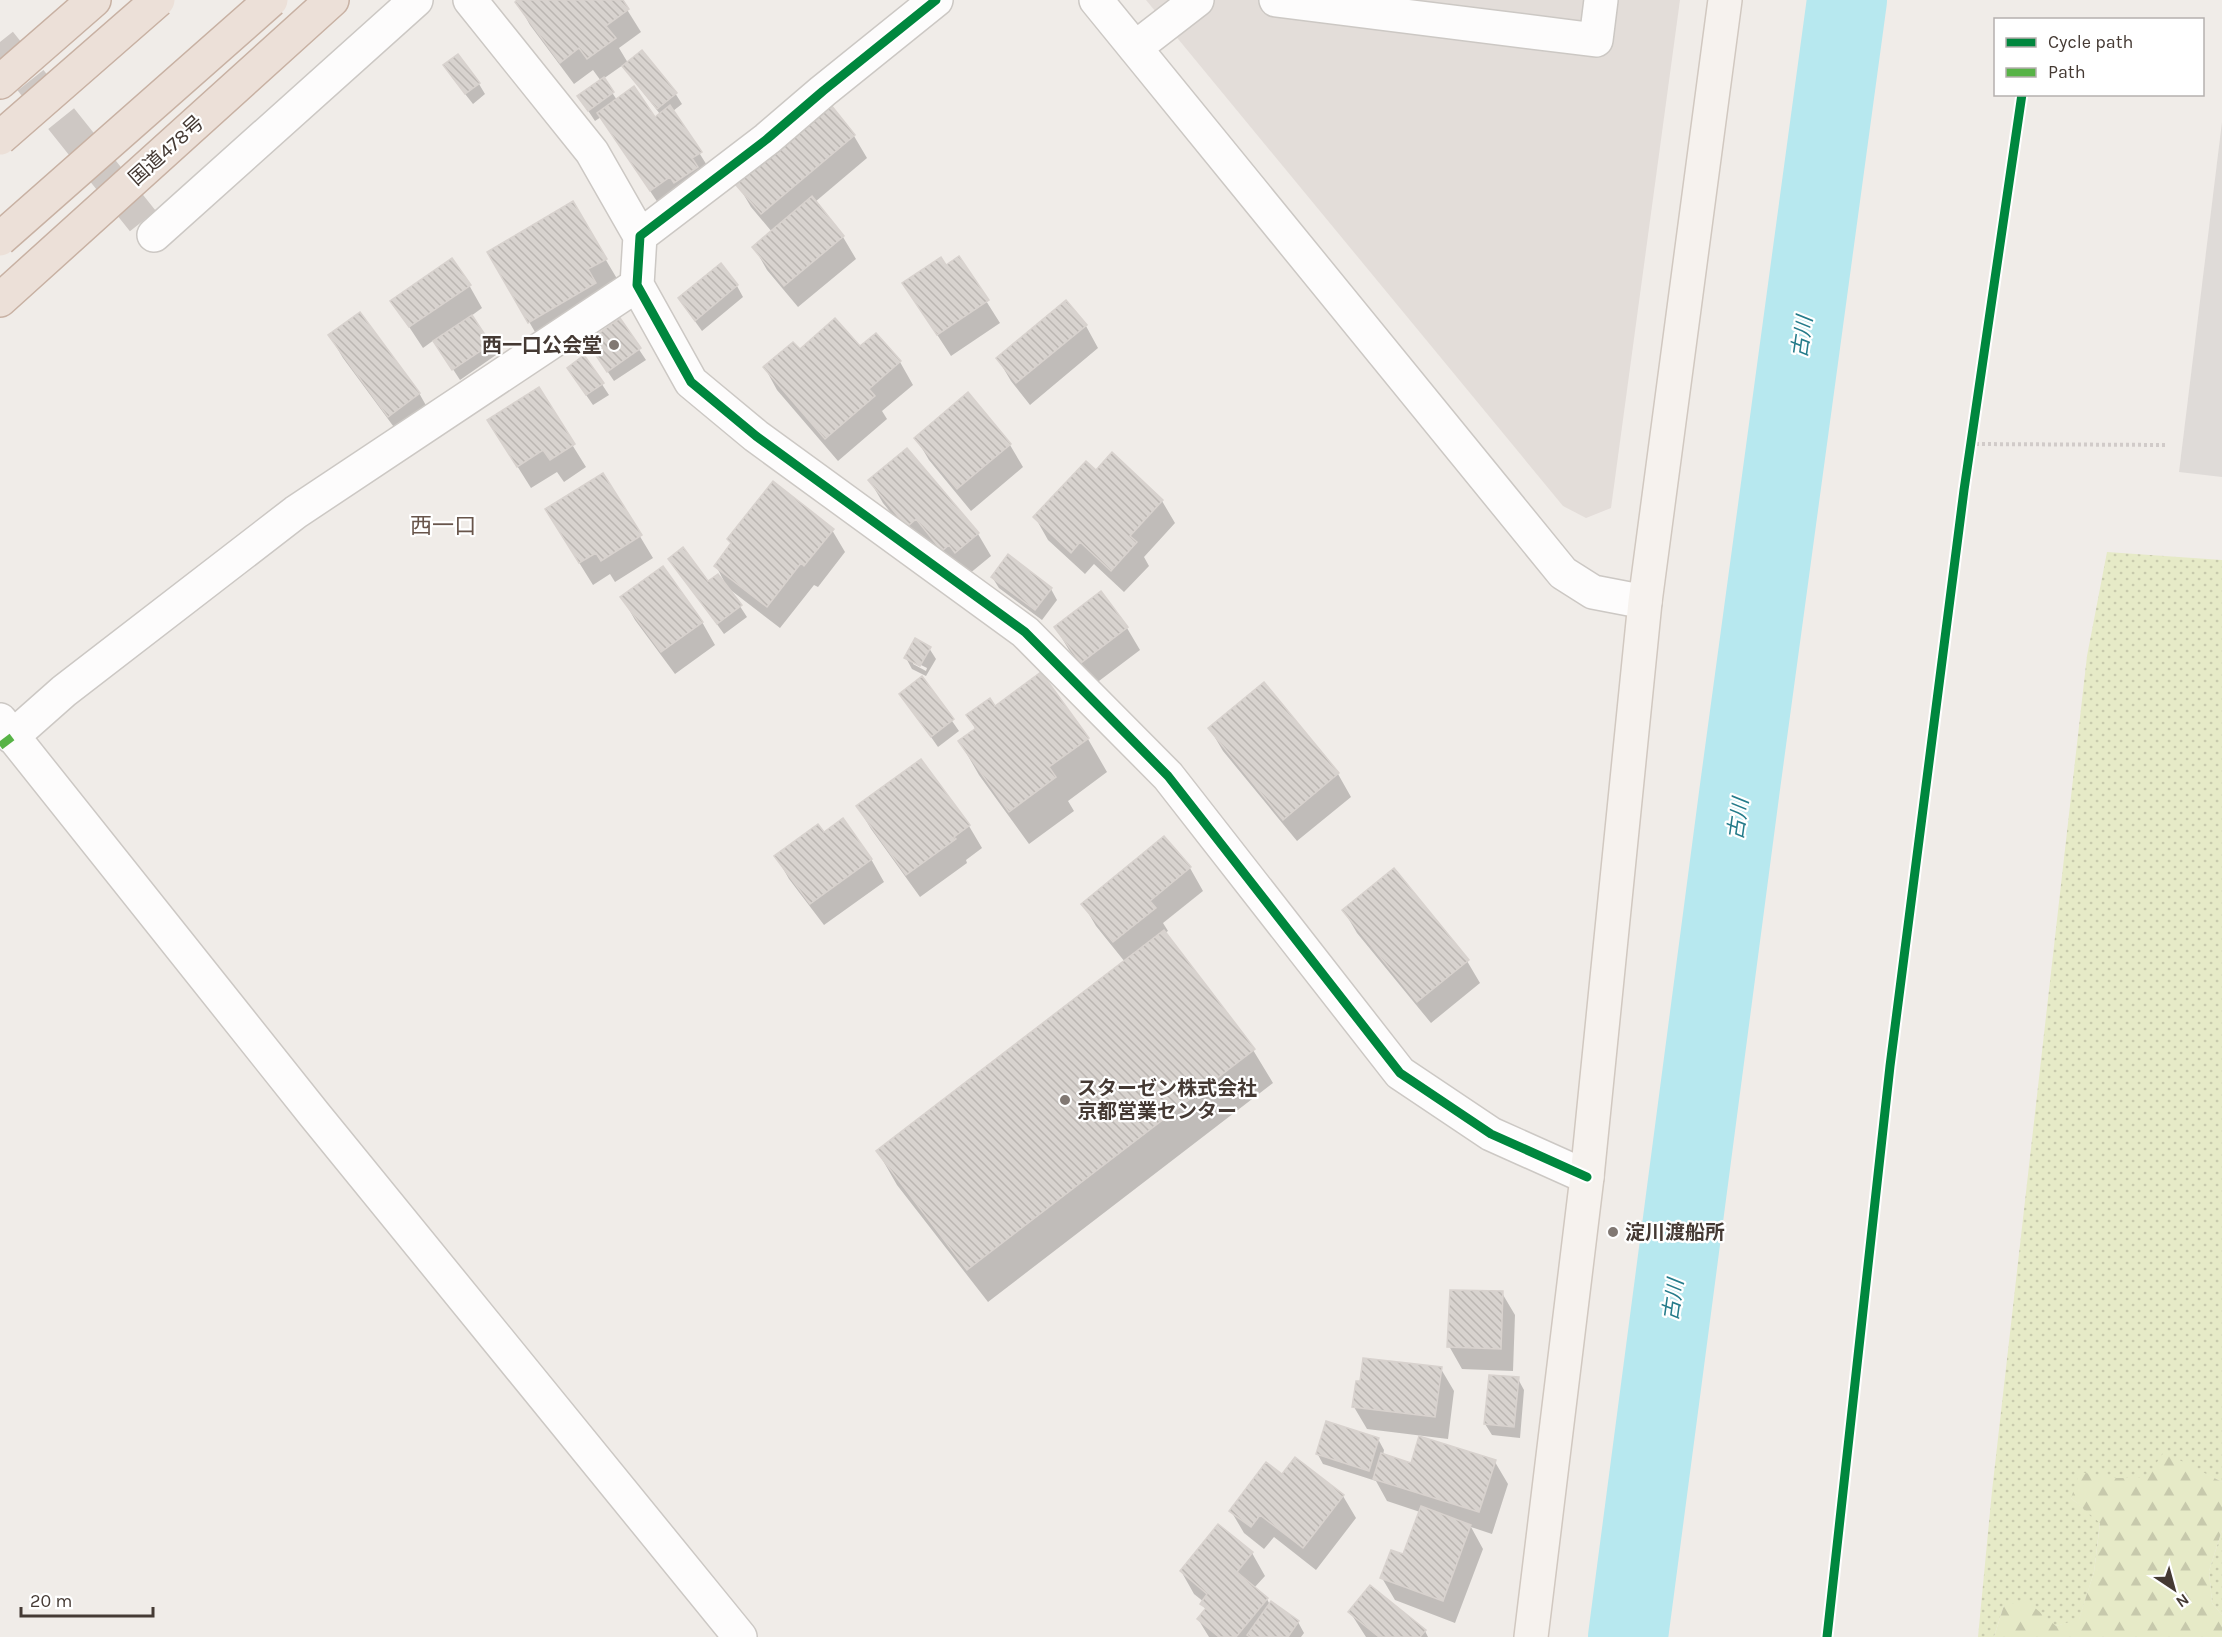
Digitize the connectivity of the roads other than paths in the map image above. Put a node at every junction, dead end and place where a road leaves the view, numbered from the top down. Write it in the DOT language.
graph roads {
  1 [pos="94,0"];
  2 [pos="158,0"];
  3 [pos="272,0"];
  4 [pos="332,0"];
  5 [pos="416,0"];
  6 [pos="470,0"];
  7 [pos="936,0"];
  8 [pos="1096,0"];
  9 [pos="1197,0"];
  10 [pos="1276,0"];
  11 [pos="1601,0"];
  12 [pos="1725,0"];
  13 [pos="1135,48"];
  14 [pos="0,82"];
  15 [pos="0,138"];
  16 [pos="154,235"];
  17 [pos="640,236"];
  18 [pos="0,239"];
  19 [pos="638,285"];
  20 [pos="0,300"];
  21 [pos="1645,602"];
  22 [pos="4,730"];
  23 [pos="1587,1177"];
  24 [pos="740,1637"];
  25 [pos="1531,1637"];
  1 -- 14 [label="highway"];
  2 -- 15 [label="highway, bridge"];
  3 -- 18 [label="highway, bridge"];
  4 -- 20 [label="highway, 国道478号"];
  5 -- 16 [label="street"];
  6 -- 17 [label="street"];
  7 -- 17 [label="street"];
  8 -- 13 [label="street"];
  9 -- 13 [label="street"];
  10 -- 11 [label="street"];
  12 -- 21 [label="street"];
  13 -- 21 [label="street"];
  17 -- 19 [label="street"];
  19 -- 22 [label="street"];
  19 -- 23 [label="street"];
  21 -- 23 [label="street"];
  22 -- 24 [label="street"];
  23 -- 25 [label="street"];
}
